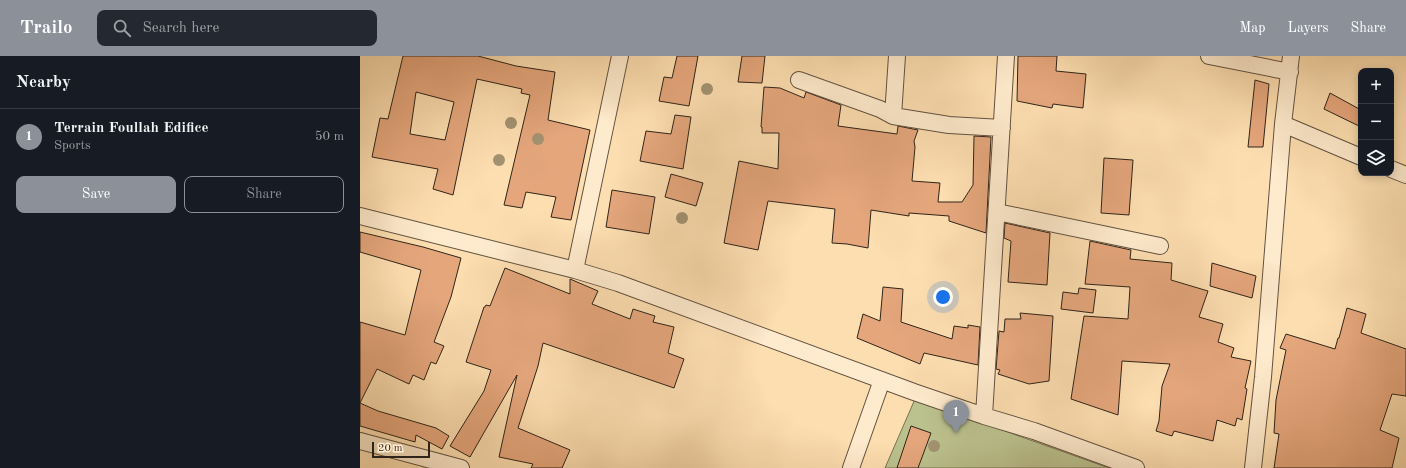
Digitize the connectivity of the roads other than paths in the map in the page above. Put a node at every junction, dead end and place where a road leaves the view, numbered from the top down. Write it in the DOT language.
graph roads {
  1 [pos="620,56"];
  2 [pos="897,56"];
  3 [pos="1006,56"];
  4 [pos="1209,56"];
  5 [pos="1290,64"];
  6 [pos="799,80"];
  7 [pos="893,116"];
  8 [pos="1283,124"];
  9 [pos="1002,128"];
  10 [pos="1358,156"];
  11 [pos="1394,170"];
  12 [pos="1406,176"];
  13 [pos="997,212"];
  14 [pos="360,216"];
  15 [pos="1160,246"];
  16 [pos="575,270"];
  17 [pos="882,380"];
  18 [pos="984,416"];
  19 [pos="360,441"];
  20 [pos="461,468"];
  21 [pos="851,468"];
  22 [pos="1136,468"];
  23 [pos="1253,468"];
  1 -- 16 [label="street"];
  2 -- 7 [label="street"];
  3 -- 9 [label="street"];
  4 -- 5 [label="street"];
  5 -- 8 [label="street"];
  6 -- 7 [label="street"];
  7 -- 9 [label="street"];
  8 -- 10 [label="street"];
  8 -- 23 [label="street"];
  9 -- 13 [label="street"];
  11 -- 12 [label="street"];
  13 -- 15 [label="street"];
  13 -- 18 [label="street"];
  14 -- 16 [label="street"];
  16 -- 17 [label="street"];
  17 -- 18 [label="street"];
  17 -- 21 [label="street"];
  18 -- 22 [label="street"];
  19 -- 20 [label="street"];
}
